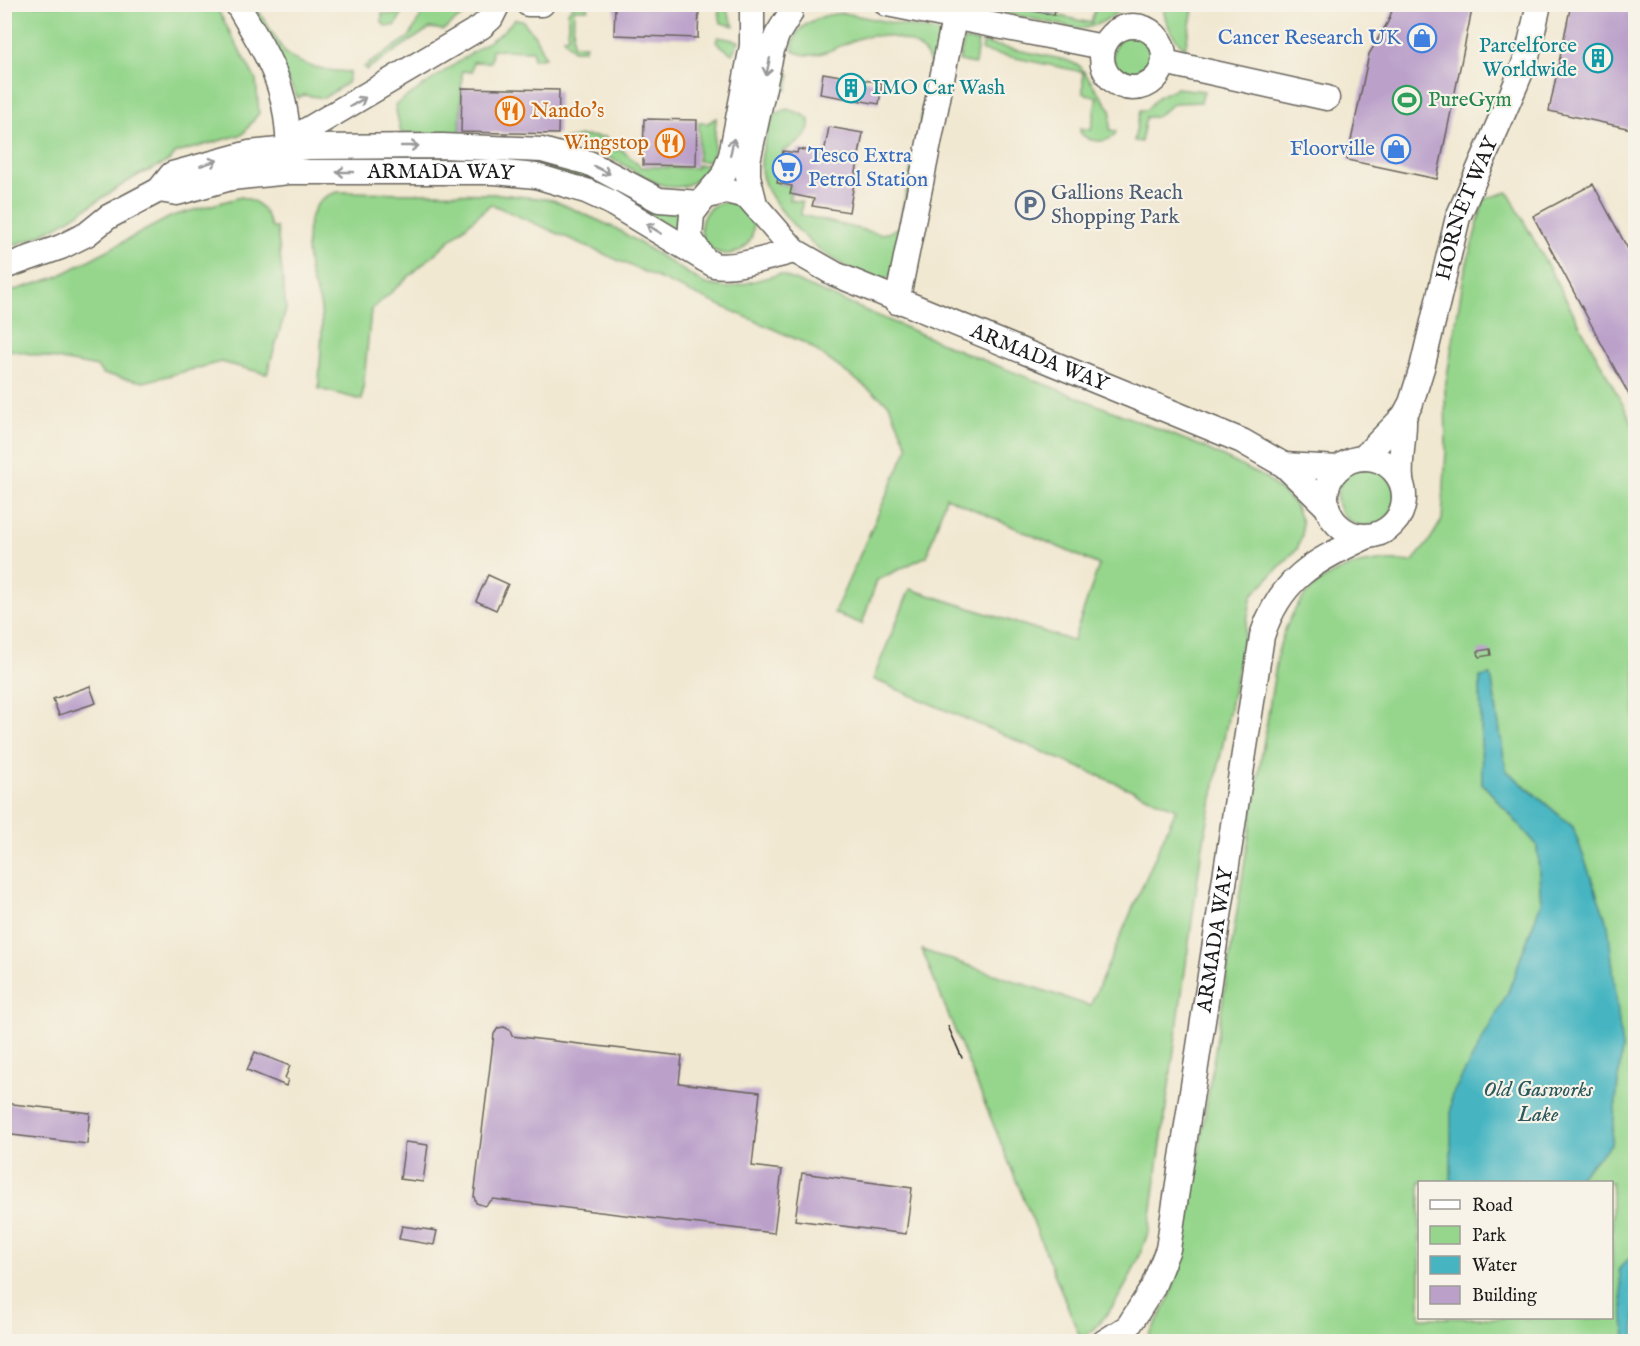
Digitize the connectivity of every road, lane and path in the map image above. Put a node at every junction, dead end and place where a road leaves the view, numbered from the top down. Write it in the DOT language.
graph roads {
  1 [pos="237,4"];
  2 [pos="498,4"];
  3 [pos="528,4"];
  4 [pos="542,4"];
  5 [pos="887,4"];
  6 [pos="1539,4"];
  7 [pos="751,6"];
  8 [pos="796,9"];
  9 [pos="955,11"];
  10 [pos="1103,47"];
  11 [pos="1164,62"];
  12 [pos="1327,98"];
  13 [pos="289,154"];
  14 [pos="702,200"];
  15 [pos="760,211"];
  16 [pos="795,251"];
  17 [pos="704,259"];
  18 [pos="748,261"];
  19 [pos="4,267"];
  20 [pos="897,302"];
  21 [pos="1404,416"];
  22 [pos="1364,458"];
  23 [pos="1284,465"];
  24 [pos="1339,468"];
  25 [pos="1401,480"];
  26 [pos="1328,511"];
  27 [pos="1366,537"];
  28 [pos="1315,562"];
  29 [pos="1127,1334"];
  30 [pos="1104,1341"];
  1 -- 13 [label="street"];
  13 -- 2 [label="street, one-way"];
  3 -- 4 [label="street"];
  5 -- 9 [label="street"];
  6 -- 21 [label="street, HORNET WAY"];
  7 -- 8 [label="street"];
  14 -- 7 [label="street, one-way"];
  8 -- 15 [label="street, one-way"];
  9 -- 10 [label="street"];
  9 -- 20 [label="street"];
  10 -- 11 [label="street"];
  10 -- 11 [label="street"];
  11 -- 12 [label="street"];
  13 -- 14 [label="street, ARMADA WAY, one-way"];
  17 -- 13 [label="street, ARMADA WAY, one-way"];
  13 -- 19 [label="street, ARMADA WAY"];
  14 -- 15 [label="street, ARMADA WAY"];
  14 -- 17 [label="street"];
  15 -- 16 [label="street, ARMADA WAY"];
  15 -- 18 [label="street"];
  16 -- 18 [label="street, ARMADA WAY"];
  16 -- 20 [label="street, ARMADA WAY"];
  17 -- 18 [label="street, ARMADA WAY"];
  20 -- 23 [label="street, ARMADA WAY"];
  21 -- 22 [label="street, HORNET WAY"];
  21 -- 25 [label="street, HORNET WAY"];
  22 -- 24 [label="street, ARMADA WAY"];
  22 -- 25 [label="street"];
  23 -- 24 [label="street, ARMADA WAY"];
  23 -- 26 [label="street, ARMADA WAY"];
  24 -- 26 [label="street, ARMADA WAY"];
  25 -- 27 [label="street, ARMADA WAY"];
  26 -- 27 [label="street, ARMADA WAY"];
  26 -- 28 [label="street, ARMADA WAY"];
  27 -- 28 [label="street, ARMADA WAY"];
  28 -- 29 [label="street, ARMADA WAY"];
  29 -- 30 [label="street, ARMADA WAY"];
}
